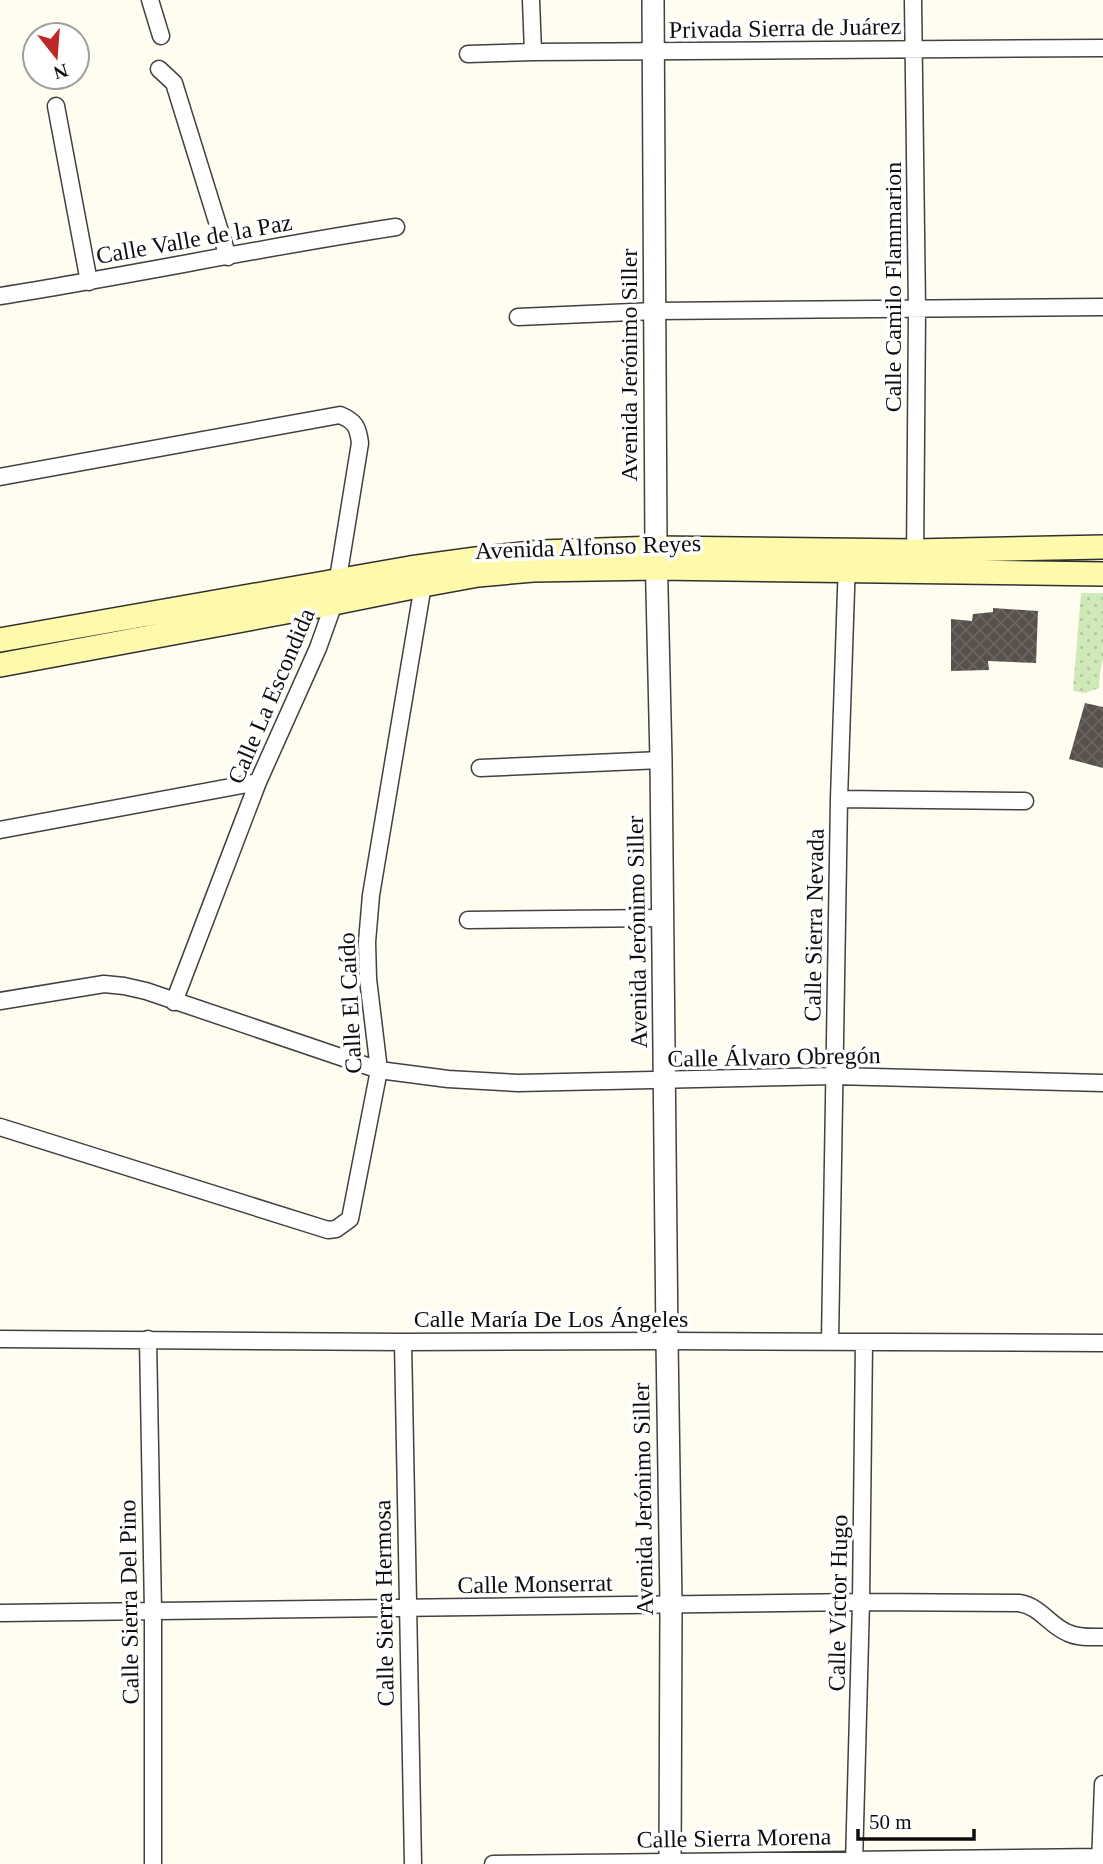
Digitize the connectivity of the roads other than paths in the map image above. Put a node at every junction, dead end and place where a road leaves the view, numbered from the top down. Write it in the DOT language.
graph roads {
  1 [pos="150,0"];
  2 [pos="531,0"];
  3 [pos="653,0"];
  4 [pos="913,0"];
  5 [pos="161,36"];
  6 [pos="1103,48"];
  7 [pos="912,49"];
  8 [pos="533,52"];
  9 [pos="653,52"];
  10 [pos="468,54"];
  11 [pos="159,69"];
  12 [pos="56,106"];
  13 [pos="396,227"];
  14 [pos="228,257"];
  15 [pos="89,282"];
  16 [pos="0,296"];
  17 [pos="1103,307"];
  18 [pos="917,310"];
  19 [pos="654,311"];
  20 [pos="518,317"];
  21 [pos="0,477"];
  22 [pos="1103,547"];
  23 [pos="657,558"];
  24 [pos="847,561"];
  25 [pos="915,562"];
  26 [pos="1103,574"];
  27 [pos="423,585"];
  28 [pos="335,592"];
  29 [pos="0,640"];
  30 [pos="0,665"];
  31 [pos="662,760"];
  32 [pos="480,768"];
  33 [pos="258,782"];
  34 [pos="839,799"];
  35 [pos="1025,801"];
  36 [pos="0,830"];
  37 [pos="662,918"];
  38 [pos="468,920"];
  39 [pos="0,1001"];
  40 [pos="174,1002"];
  41 [pos="379,1070"];
  42 [pos="834,1076"];
  43 [pos="665,1081"];
  44 [pos="1103,1083"];
  45 [pos="0,1127"];
  46 [pos="0,1339"];
  47 [pos="148,1339"];
  48 [pos="667,1341"];
  49 [pos="403,1342"];
  50 [pos="830,1342"];
  51 [pos="864,1342"];
  52 [pos="1103,1343"];
  53 [pos="861,1602"];
  54 [pos="671,1605"];
  55 [pos="407,1608"];
  56 [pos="153,1611"];
  57 [pos="0,1613"];
  58 [pos="1103,1637"];
  59 [pos="1103,1784"];
  60 [pos="1100,1860"];
  61 [pos="854,1861"];
  62 [pos="670,1863"];
  63 [pos="153,1864"];
  64 [pos="412,1864"];
  65 [pos="493,1864"];
  1 -- 5 [label="street"];
  2 -- 8 [label="street"];
  3 -- 9 [label="street, Avenida Jerónimo Siller"];
  4 -- 7 [label="street, Calle Camilo Flammarion"];
  6 -- 7 [label="street, Privada Sierra de Juárez"];
  7 -- 9 [label="street, Privada Sierra de Juárez"];
  7 -- 18 [label="street, Calle Camilo Flammarion"];
  8 -- 9 [label="street, Privada Sierra de Juárez"];
  8 -- 10 [label="street, Privada Sierra de Juárez"];
  9 -- 19 [label="street, Avenida Jerónimo Siller"];
  11 -- 14 [label="street"];
  12 -- 15 [label="street"];
  13 -- 14 [label="street, Calle Valle de la Paz"];
  14 -- 15 [label="street, Calle Valle de la Paz"];
  15 -- 16 [label="street, Calle Valle de la Paz"];
  17 -- 18 [label="street"];
  18 -- 19 [label="street"];
  18 -- 25 [label="street, Calle Camilo Flammarion"];
  19 -- 20 [label="street"];
  19 -- 23 [label="street, Avenida Jerónimo Siller"];
  21 -- 28 [label="street, Calle La Escondida"];
  22 -- 25 [label="main road, Avenida Alfonso Reyes"];
  23 -- 24 [label="main road, Avenida Alfonso Reyes"];
  23 -- 27 [label="main road, Avenida Alfonso Reyes"];
  23 -- 28 [label="main road, Avenida Alfonso Reyes"];
  23 -- 31 [label="street, Avenida Jerónimo Siller"];
  24 -- 25 [label="main road, Avenida Alfonso Reyes"];
  24 -- 34 [label="street, Calle Sierra Nevada"];
  25 -- 26 [label="main road, Avenida Alfonso Reyes"];
  27 -- 28 [label="main road, Avenida Alfonso Reyes"];
  27 -- 41 [label="street, Calle El Caído"];
  28 -- 29 [label="main road, Avenida Alfonso Reyes"];
  28 -- 30 [label="main road, Avenida Alfonso Reyes"];
  28 -- 33 [label="street, Calle La Escondida"];
  31 -- 32 [label="street"];
  31 -- 37 [label="street, Avenida Jerónimo Siller"];
  33 -- 36 [label="street"];
  33 -- 40 [label="street, Calle La Escondida"];
  34 -- 35 [label="street"];
  34 -- 42 [label="street, Calle Sierra Nevada"];
  37 -- 38 [label="street"];
  37 -- 43 [label="street, Avenida Jerónimo Siller"];
  39 -- 40 [label="street, Calle Álvaro Obregón"];
  40 -- 41 [label="street, Calle Álvaro Obregón"];
  41 -- 43 [label="street, Calle Álvaro Obregón"];
  41 -- 45 [label="street, Calle El Caído"];
  42 -- 43 [label="street, Calle Álvaro Obregón"];
  42 -- 44 [label="street, Calle Álvaro Obregón"];
  42 -- 50 [label="street, Calle Sierra Nevada"];
  43 -- 48 [label="street, Avenida Jerónimo Siller"];
  46 -- 47 [label="street, Calle María De Los Ángeles"];
  47 -- 49 [label="street, Calle María De Los Ángeles"];
  47 -- 56 [label="street, Calle Sierra Del Pino"];
  48 -- 49 [label="street, Calle María De Los Ángeles"];
  48 -- 50 [label="street, Calle María De Los Ángeles"];
  48 -- 54 [label="street, Avenida Jerónimo Siller"];
  49 -- 55 [label="street, Calle Sierra Hermosa"];
  50 -- 51 [label="street, Calle María De Los Ángeles"];
  51 -- 52 [label="street, Calle María De Los Ángeles"];
  51 -- 53 [label="street, Calle Víctor Hugo"];
  53 -- 54 [label="street, Calle Monserrat"];
  53 -- 58 [label="street, Calle Monserrat"];
  53 -- 61 [label="street, Calle Víctor Hugo"];
  54 -- 55 [label="street, Calle Monserrat"];
  54 -- 62 [label="street, Avenida Jerónimo Siller"];
  55 -- 56 [label="street, Calle Monserrat"];
  55 -- 64 [label="street, Calle Sierra Hermosa"];
  56 -- 57 [label="street, Calle Monserrat"];
  56 -- 63 [label="street, Calle Sierra Del Pino"];
  59 -- 60 [label="street"];
  60 -- 61 [label="street, Calle Sierra Morena"];
  61 -- 62 [label="street, Calle Sierra Morena"];
  62 -- 65 [label="street, Calle Sierra Morena"];
}
